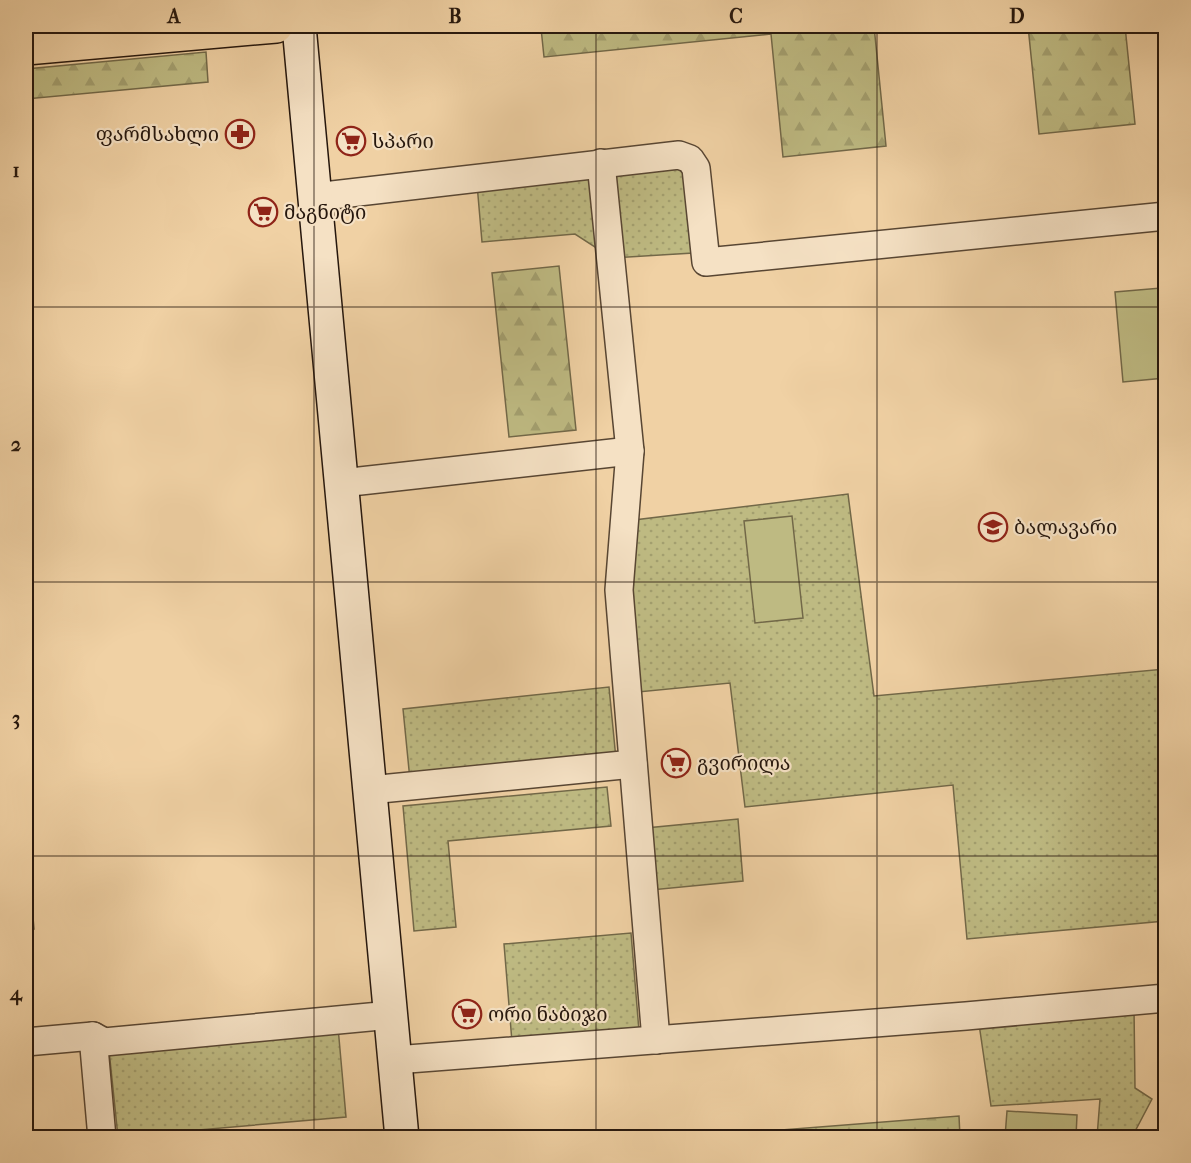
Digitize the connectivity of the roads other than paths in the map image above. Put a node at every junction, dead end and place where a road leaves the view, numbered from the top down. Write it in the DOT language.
graph roads {
  1 [pos="276,26"];
  2 [pos="300,26"];
  3 [pos="171,30"];
  4 [pos="26,48"];
  5 [pos="601,164"];
  6 [pos="315,197"];
  7 [pos="1166,216"];
  8 [pos="630,451"];
  9 [pos="342,483"];
  10 [pos="633,765"];
  11 [pos="370,790"];
  12 [pos="1166,998"];
  13 [pos="391,1015"];
  14 [pos="93,1036"];
  15 [pos="656,1040"];
  16 [pos="26,1042"];
  17 [pos="395,1060"];
  18 [pos="102,1137"];
  19 [pos="402,1137"];
  1 -- 3 [label="main road"];
  2 -- 6 [label="street"];
  3 -- 4 [label="main road"];
  5 -- 6 [label="street"];
  5 -- 7 [label="street"];
  5 -- 8 [label="street"];
  6 -- 9 [label="street"];
  8 -- 9 [label="street"];
  8 -- 10 [label="street"];
  9 -- 11 [label="street"];
  10 -- 11 [label="street"];
  10 -- 15 [label="street"];
  11 -- 13 [label="street"];
  12 -- 15 [label="street"];
  13 -- 14 [label="street"];
  13 -- 17 [label="street"];
  14 -- 16 [label="street"];
  14 -- 18 [label="street"];
  15 -- 17 [label="street"];
  17 -- 19 [label="street"];
}
